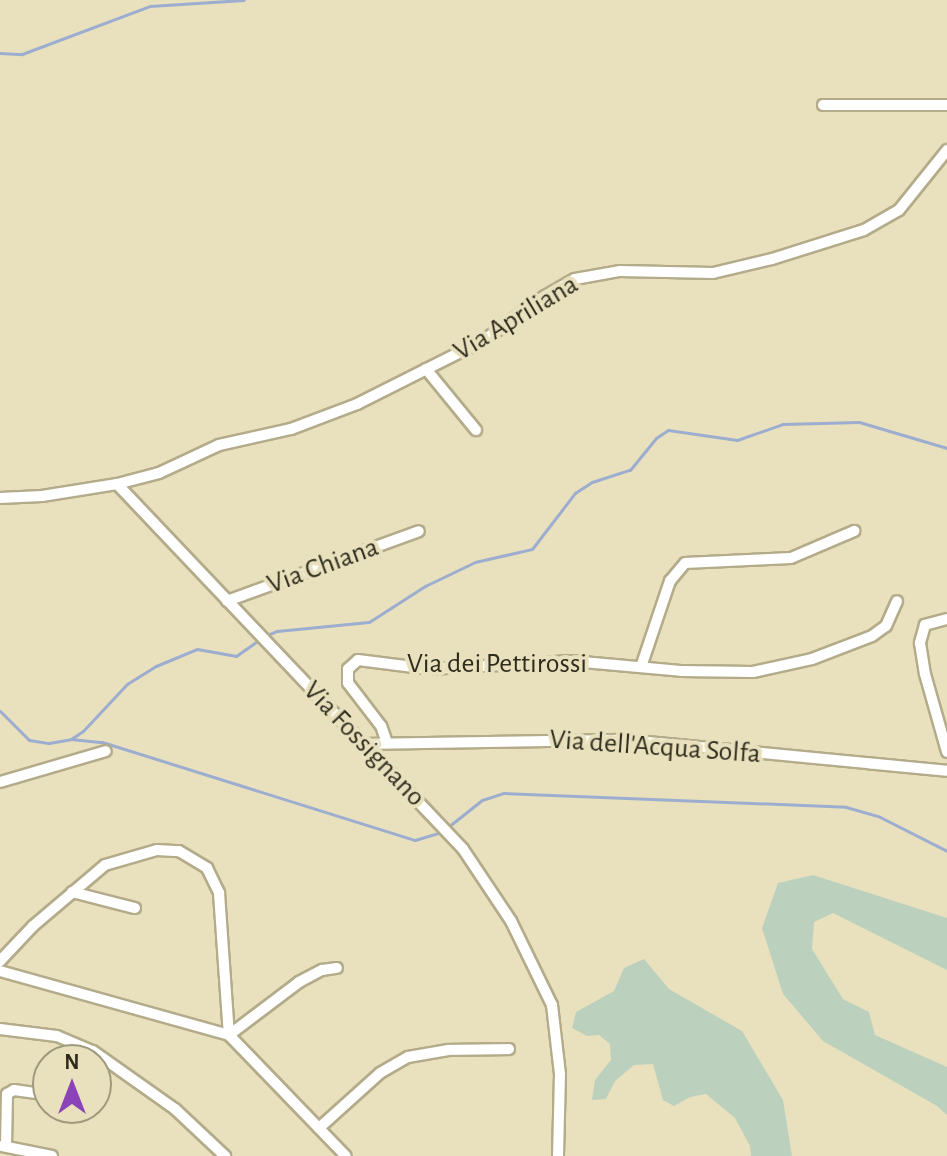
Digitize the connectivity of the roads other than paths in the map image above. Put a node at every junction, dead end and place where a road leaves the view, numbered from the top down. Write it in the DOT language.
graph roads {
  1 [pos="823,105"];
  2 [pos="947,105"];
  3 [pos="947,150"];
  4 [pos="426,369"];
  5 [pos="476,430"];
  6 [pos="117,484"];
  7 [pos="0,498"];
  8 [pos="419,531"];
  9 [pos="854,531"];
  10 [pos="227,601"];
  11 [pos="897,601"];
  12 [pos="947,619"];
  13 [pos="641,667"];
  14 [pos="387,743"];
  15 [pos="363,744"];
  16 [pos="106,751"];
  17 [pos="947,752"];
  18 [pos="947,771"];
  19 [pos="0,782"];
  20 [pos="72,892"];
  21 [pos="135,908"];
  22 [pos="0,961"];
  23 [pos="337,968"];
  24 [pos="0,971"];
  25 [pos="0,1029"];
  26 [pos="229,1035"];
  27 [pos="509,1049"];
  28 [pos="32,1093"];
  29 [pos="319,1128"];
  30 [pos="3,1146"];
  31 [pos="52,1156"];
  32 [pos="225,1156"];
  33 [pos="346,1156"];
  34 [pos="558,1156"];
  1 -- 2 [label="street"];
  3 -- 4 [label="street, Via Apriliana"];
  4 -- 5 [label="street"];
  4 -- 6 [label="street, Via Apriliana"];
  6 -- 7 [label="street"];
  6 -- 10 [label="street, Via Fossignano"];
  8 -- 10 [label="street, Via Chiana"];
  9 -- 13 [label="street"];
  10 -- 15 [label="street, Via Fossignano"];
  11 -- 13 [label="street, Via dei Pettirossi"];
  12 -- 17 [label="street"];
  13 -- 14 [label="street, Via dei Pettirossi"];
  14 -- 15 [label="street, Via dell'Acqua Solfa"];
  14 -- 18 [label="street, Via dell'Acqua Solfa"];
  15 -- 34 [label="street, Via Fossignano"];
  16 -- 19 [label="street"];
  20 -- 21 [label="street"];
  20 -- 22 [label="street"];
  20 -- 26 [label="street"];
  23 -- 26 [label="street"];
  24 -- 26 [label="street"];
  25 -- 32 [label="street"];
  26 -- 29 [label="street"];
  27 -- 29 [label="street"];
  28 -- 30 [label="street"];
  29 -- 33 [label="street"];
  30 -- 31 [label="street"];
}
